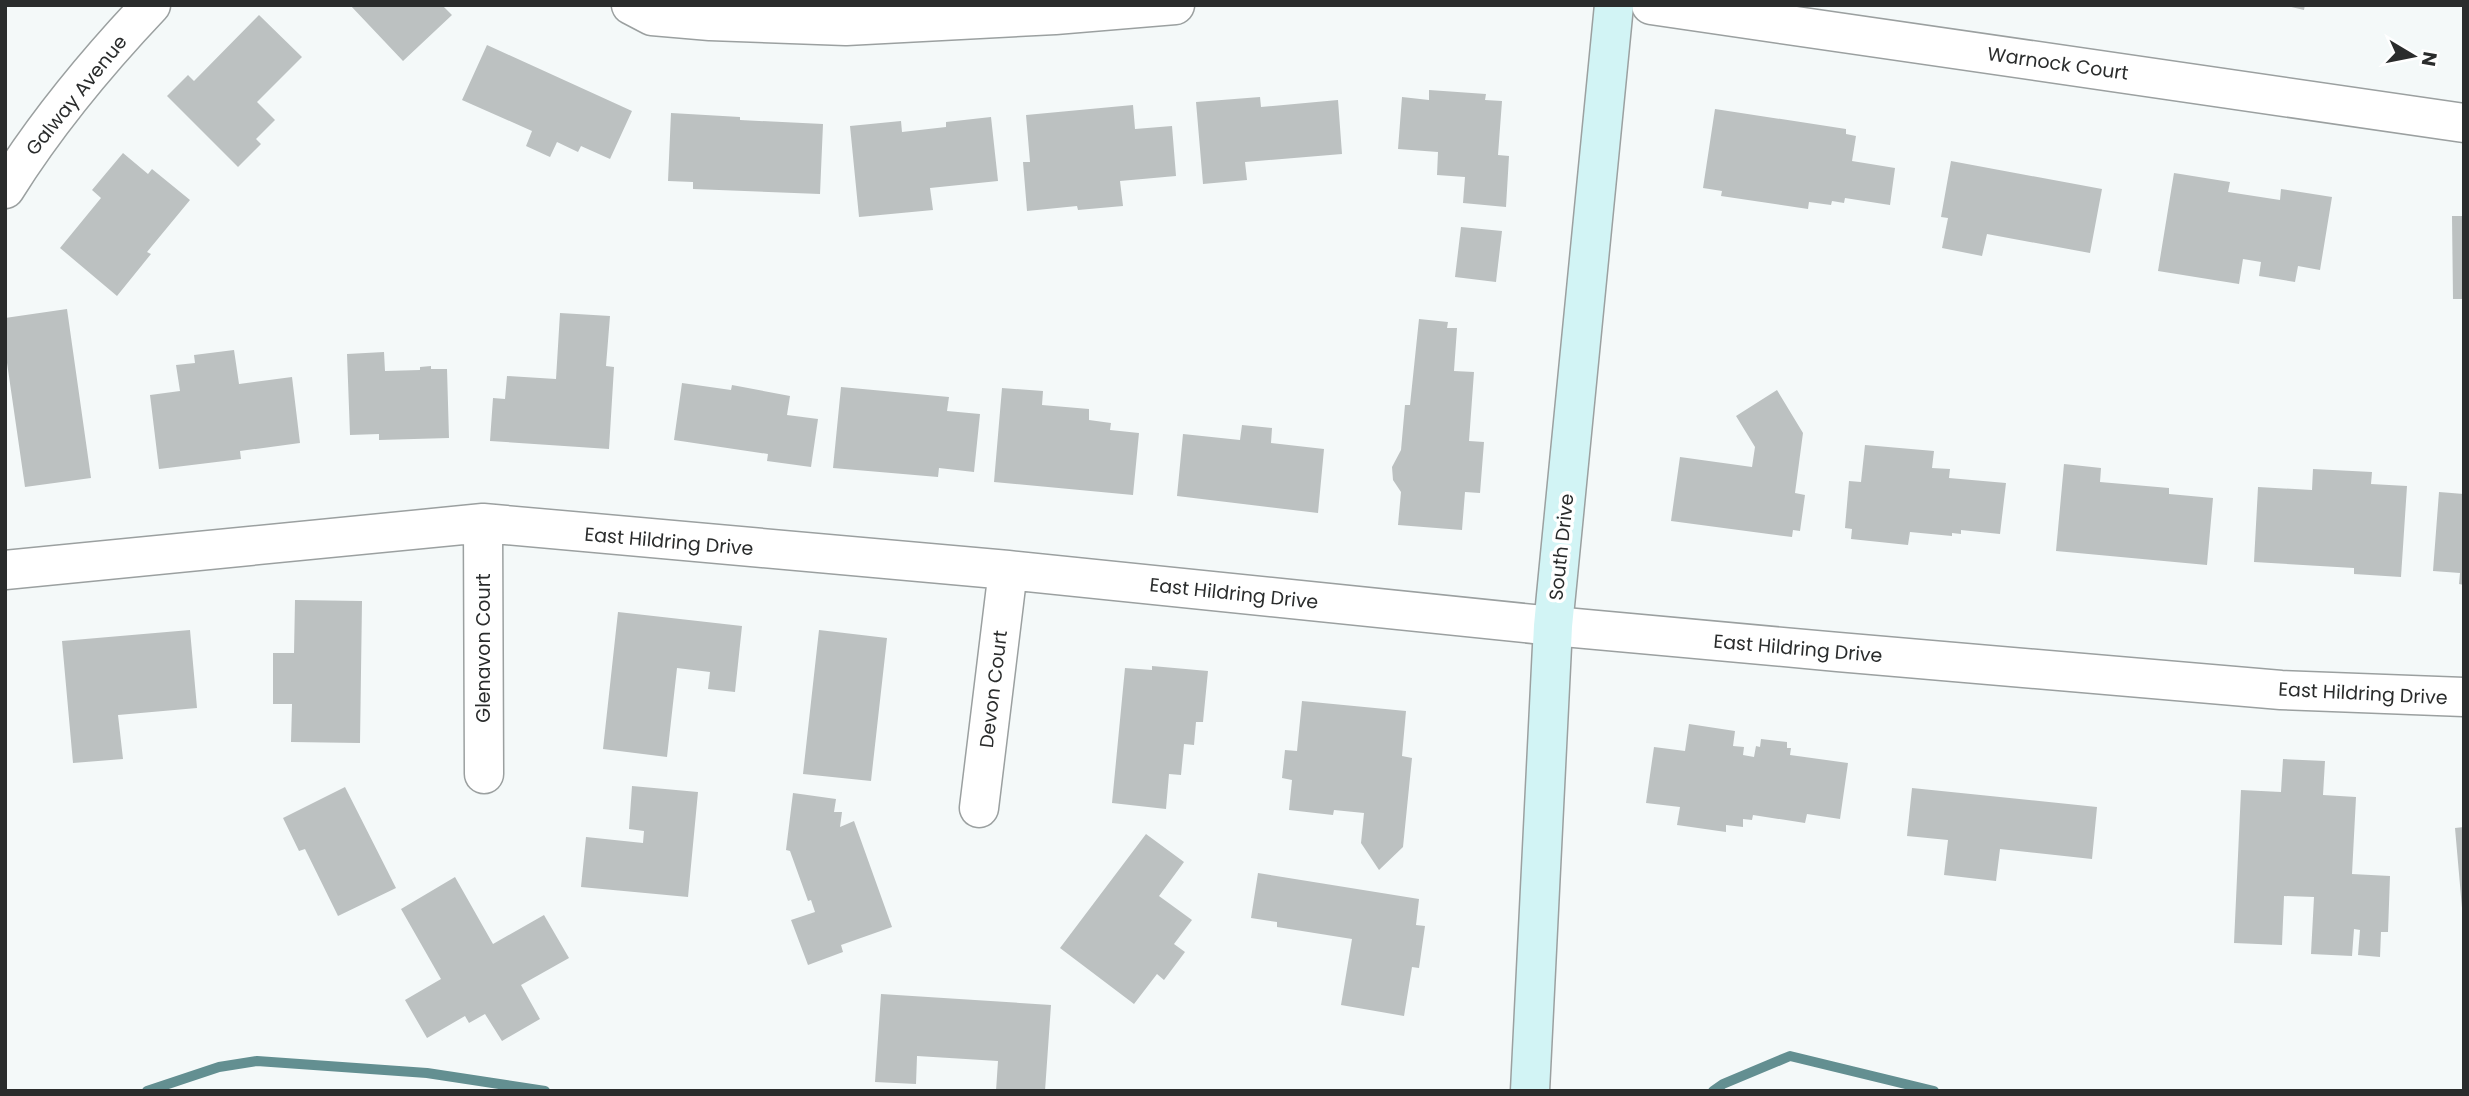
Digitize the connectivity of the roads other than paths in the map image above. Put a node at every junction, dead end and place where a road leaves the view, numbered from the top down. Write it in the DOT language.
graph roads {
  1 [pos="151,5"];
  2 [pos="631,5"];
  3 [pos="1614,5"];
  4 [pos="1651,5"];
  5 [pos="1158,6"];
  6 [pos="2464,123"];
  7 [pos="5,189"];
  8 [pos="483,523"];
  9 [pos="5,570"];
  10 [pos="1007,570"];
  11 [pos="1553,626"];
  12 [pos="2464,697"];
  13 [pos="484,774"];
  14 [pos="979,808"];
  15 [pos="1530,1091"];
  1 -- 7 [label="street, Galway Avenue"];
  2 -- 5 [label="street"];
  3 -- 11 [label="street, South Drive"];
  4 -- 6 [label="street, Warnock Court"];
  8 -- 9 [label="street, East Hildring Drive"];
  8 -- 10 [label="street, East Hildring Drive"];
  8 -- 13 [label="street, Glenavon Court"];
  10 -- 11 [label="street, East Hildring Drive"];
  10 -- 14 [label="street, Devon Court"];
  11 -- 12 [label="street, East Hildring Drive"];
  11 -- 15 [label="street, South Drive"];
}
